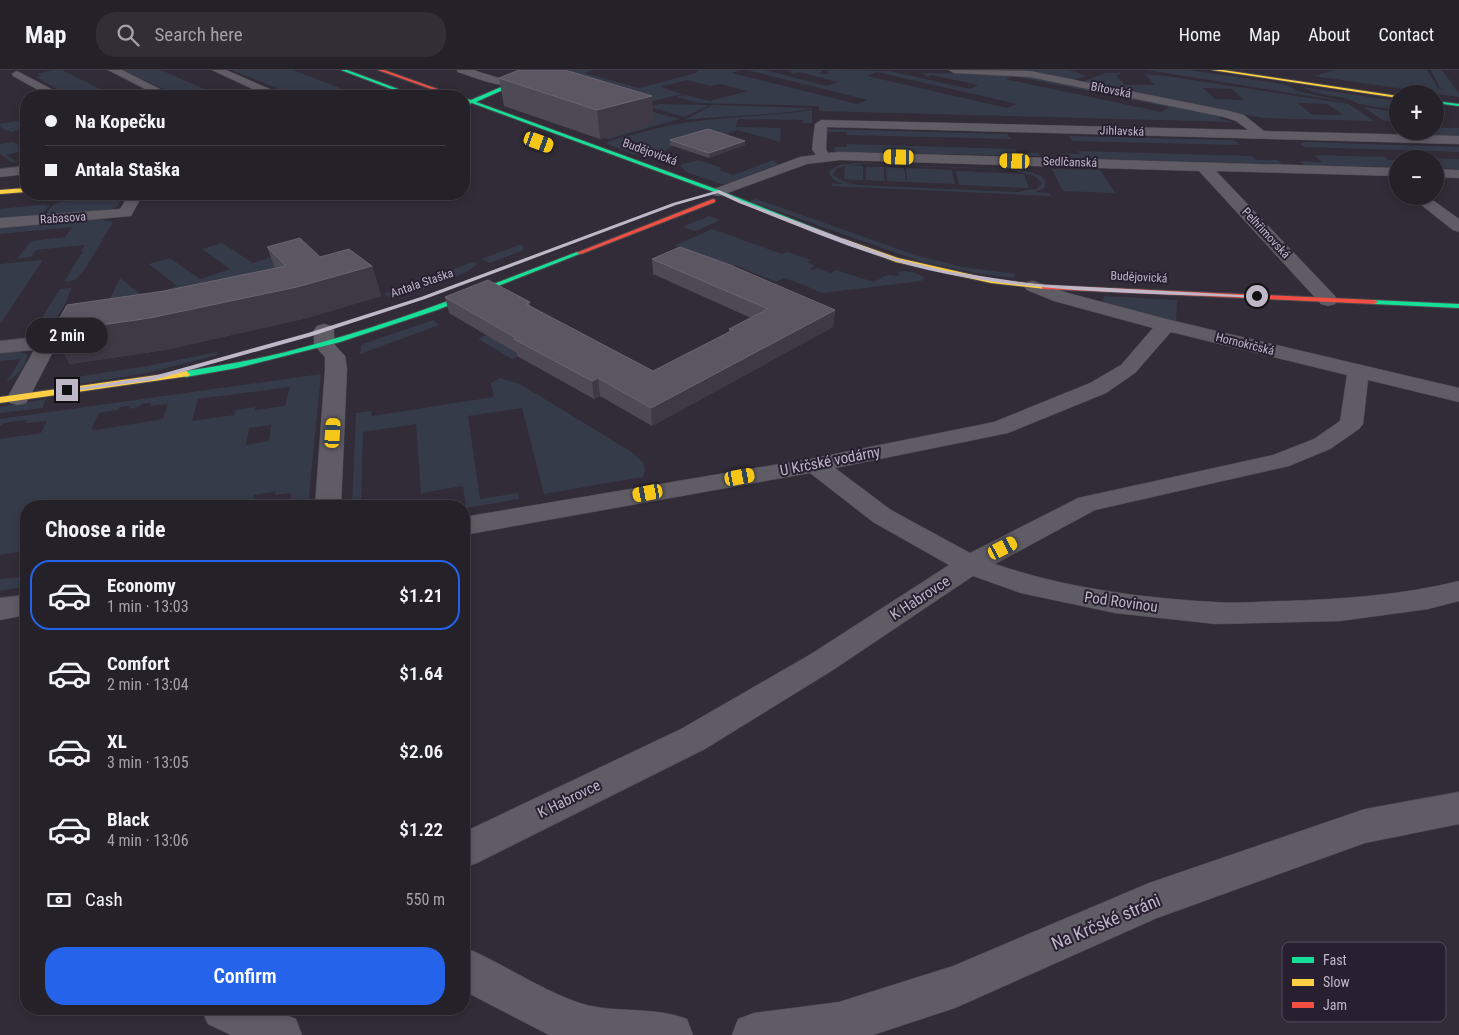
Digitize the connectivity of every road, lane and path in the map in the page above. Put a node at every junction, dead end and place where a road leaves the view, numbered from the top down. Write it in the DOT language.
graph roads {
  1 [pos="113,70"];
  2 [pos="217,70"];
  3 [pos="343,70"];
  4 [pos="380,70"];
  5 [pos="462,70"];
  6 [pos="545,70"];
  7 [pos="560,70"];
  8 [pos="954,70"];
  9 [pos="1214,70"];
  10 [pos="1252,71"];
  11 [pos="35,72"];
  12 [pos="516,83"];
  13 [pos="44,90"];
  14 [pos="155,90"];
  15 [pos="263,90"];
  16 [pos="398,90"];
  17 [pos="437,90"];
  18 [pos="1389,91"];
  19 [pos="470,94"];
  20 [pos="1389,96"];
  21 [pos="1444,98"];
  22 [pos="1459,100"];
  23 [pos="470,103"];
  24 [pos="1444,103"];
  25 [pos="1459,105"];
  26 [pos="1261,135"];
  27 [pos="1459,140"];
  28 [pos="580,141"];
  29 [pos="559,147"];
  30 [pos="824,157"];
  31 [pos="1203,166"];
  32 [pos="658,169"];
  33 [pos="20,171"];
  34 [pos="1389,172"];
  35 [pos="0,173"];
  36 [pos="1444,173"];
  37 [pos="1459,174"];
  38 [pos="642,177"];
  39 [pos="20,182"];
  40 [pos="0,184"];
  41 [pos="20,190"];
  42 [pos="0,192"];
  43 [pos="716,196"];
  44 [pos="133,200"];
  45 [pos="1429,205"];
  46 [pos="0,223"];
  47 [pos="1459,227"];
  48 [pos="603,231"];
  49 [pos="1033,286"];
  50 [pos="1328,300"];
  51 [pos="1459,306"];
  52 [pos="1166,325"];
  53 [pos="324,334"];
  54 [pos="0,347"];
  55 [pos="267,347"];
  56 [pos="1358,371"];
  57 [pos="154,378"];
  58 [pos="1459,395"];
  59 [pos="9,399"];
  60 [pos="815,465"];
  61 [pos="328,500"];
  62 [pos="470,525"];
  63 [pos="970,565"];
  64 [pos="1459,591"];
  65 [pos="20,605"];
  66 [pos="0,609"];
  67 [pos="1459,808"];
  68 [pos="470,848"];
  69 [pos="470,971"];
  70 [pos="236,1015"];
  71 [pos="567,1028"];
  72 [pos="280,1035"];
  73 [pos="671,1035"];
  74 [pos="754,1035"];
  1 -- 14 [label="street"];
  2 -- 15 [label="street"];
  3 -- 16 [label="main road"];
  4 -- 17 [label="main road"];
  5 -- 12 [label="street"];
  6 -- 12 [label="main road"];
  7 -- 23 [label="main road"];
  8 -- 26 [label="street, Bítovská"];
  9 -- 20 [label="main road"];
  10 -- 18 [label="main road"];
  11 -- 13 [label="street"];
  12 -- 19 [label="main road"];
  12 -- 23 [label="main road"];
  21 -- 22 [label="main road"];
  23 -- 28 [label="main road, Budějovická"];
  24 -- 25 [label="main road"];
  26 -- 27 [label="street, Jihlavská"];
  26 -- 30 [label="street, Jihlavská"];
  28 -- 29 [label="main road"];
  28 -- 32 [label="main road, Budějovická"];
  30 -- 31 [label="street, Sedlčanská"];
  30 -- 43 [label="street, Sedlčanská"];
  31 -- 34 [label="street, Sedlčanská"];
  31 -- 50 [label="street, Pelhřimovská"];
  32 -- 38 [label="main road"];
  32 -- 43 [label="main road, Budějovická"];
  33 -- 35 [label="street"];
  36 -- 37 [label="street"];
  39 -- 40 [label="main road"];
  41 -- 42 [label="main road"];
  43 -- 48 [label="main road"];
  43 -- 49 [label="main road, Budějovická"];
  43 -- 53 [label="main road, Antala Staška"];
  44 -- 46 [label="street, Rabasova"];
  45 -- 47 [label="street"];
  49 -- 50 [label="main road, Budějovická"];
  49 -- 52 [label="street, Hornokrčská"];
  50 -- 51 [label="main road, Budějovická"];
  52 -- 56 [label="street, Hornokrčská"];
  52 -- 60 [label="street, U Krčské vodárny"];
  53 -- 57 [label="main road, Antala Staška"];
  53 -- 61 [label="street"];
  54 -- 59 [label="street"];
  55 -- 57 [label="main road, Antala Staška"];
  56 -- 58 [label="street, Hornokrčská"];
  56 -- 63 [label="street, K Habrovce"];
  57 -- 59 [label="main road, Antala Staška"];
  60 -- 62 [label="street, U Krčské vodárny"];
  60 -- 63 [label="street, Pod Rovinou"];
  63 -- 64 [label="street, Pod Rovinou"];
  63 -- 68 [label="street, K Habrovce"];
  65 -- 66 [label="street"];
  67 -- 74 [label="street, Na Krčské stráni"];
  69 -- 71 [label="street"];
  70 -- 72 [label="street"];
  71 -- 73 [label="street"];
}
